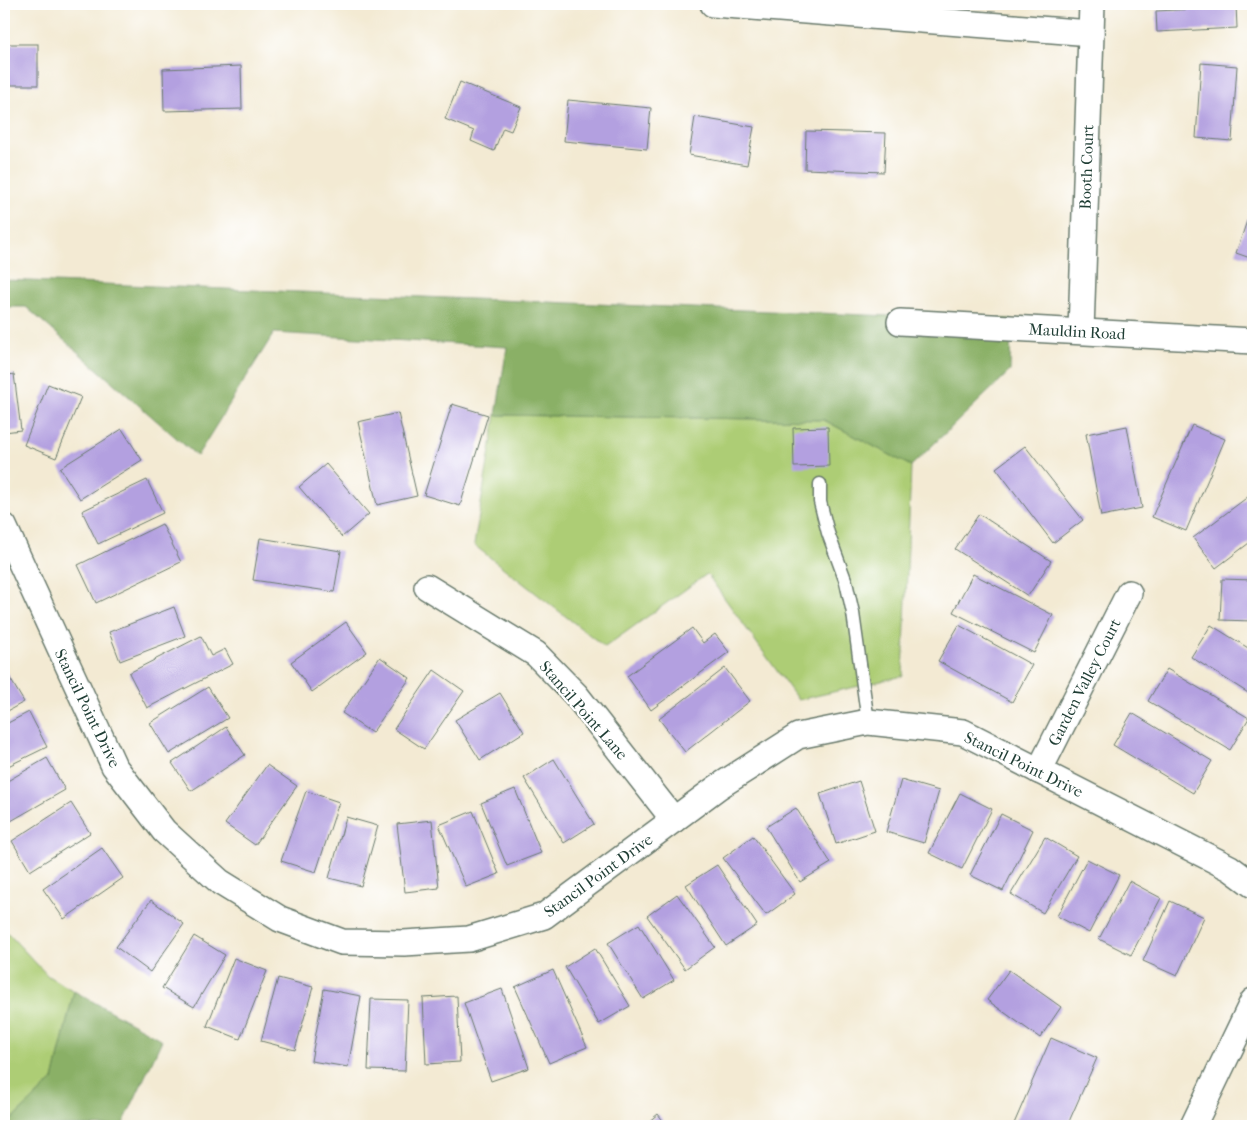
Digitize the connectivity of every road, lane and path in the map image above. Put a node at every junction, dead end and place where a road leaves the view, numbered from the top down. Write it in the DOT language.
graph roads {
  1 [pos="713,4"];
  2 [pos="1092,4"];
  3 [pos="1091,33"];
  4 [pos="900,322"];
  5 [pos="1081,330"];
  6 [pos="1253,341"];
  7 [pos="820,484"];
  8 [pos="4,526"];
  9 [pos="428,587"];
  10 [pos="1129,593"];
  11 [pos="868,722"];
  12 [pos="1039,771"];
  13 [pos="674,820"];
  14 [pos="1242,867"];
  15 [pos="1253,885"];
  16 [pos="1253,1001"];
  17 [pos="1193,1126"];
  1 -- 3 [label="street"];
  2 -- 3 [label="street, Booth Court"];
  3 -- 5 [label="street, Booth Court"];
  4 -- 5 [label="street, Mauldin Road"];
  5 -- 6 [label="street, Mauldin Road"];
  7 -- 11 [label="lane"];
  8 -- 13 [label="street, Stancil Point Drive"];
  9 -- 13 [label="street, Stancil Point Lane"];
  10 -- 12 [label="street, Garden Valley Court"];
  11 -- 12 [label="street, Stancil Point Drive"];
  11 -- 13 [label="street, Stancil Point Drive"];
  12 -- 14 [label="street, Stancil Point Drive"];
  14 -- 15 [label="street, Stancil Point Drive"];
  16 -- 17 [label="street"];
}
